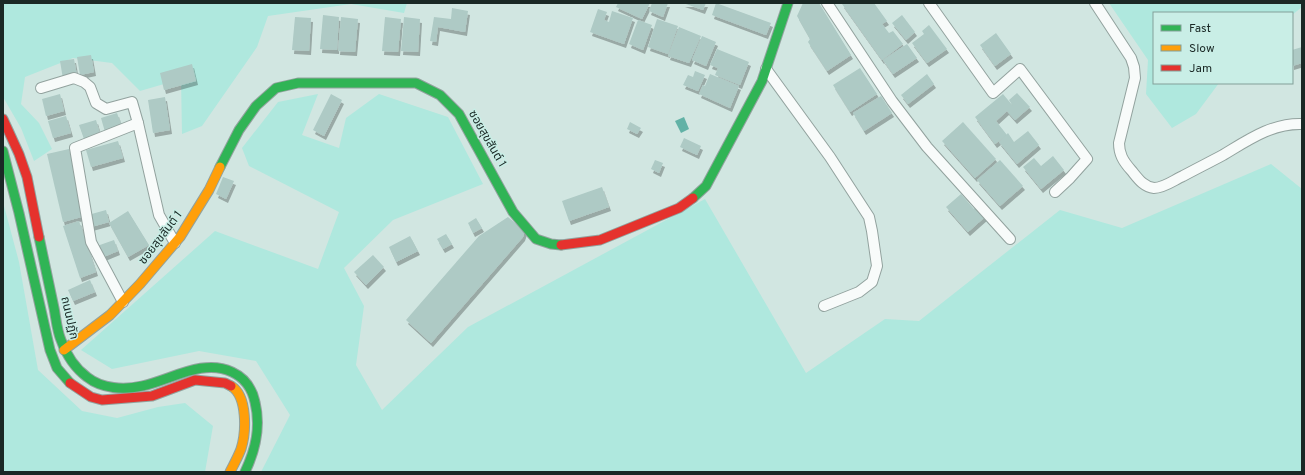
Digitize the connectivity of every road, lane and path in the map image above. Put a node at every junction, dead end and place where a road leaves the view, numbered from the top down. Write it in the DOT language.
graph roads {
  1 [pos="788,3"];
  2 [pos="827,3"];
  3 [pos="929,3"];
  4 [pos="1095,3"];
  5 [pos="766,69"];
  6 [pos="41,88"];
  7 [pos="3,119"];
  8 [pos="138,123"];
  9 [pos="1302,124"];
  10 [pos="3,151"];
  11 [pos="1055,192"];
  12 [pos="1010,239"];
  13 [pos="175,243"];
  14 [pos="123,302"];
  15 [pos="824,306"];
  16 [pos="64,350"];
  17 [pos="230,472"];
  18 [pos="245,472"];
  1 -- 5 [label="street, ซอยสุขสันต์ 1"];
  2 -- 12 [label="street"];
  3 -- 11 [label="street"];
  4 -- 9 [label="street"];
  5 -- 13 [label="street, ซอยสุขสันต์ 1"];
  5 -- 15 [label="street"];
  6 -- 8 [label="street"];
  7 -- 16 [label="street, ถนนปฏัก"];
  8 -- 13 [label="street"];
  8 -- 14 [label="street"];
  10 -- 17 [label="street"];
  13 -- 14 [label="street, ซอยสุขสันต์ 1"];
  14 -- 16 [label="street, ซอยสุขสันต์ 1"];
  16 -- 18 [label="street, ถนนปฏัก"];
}
